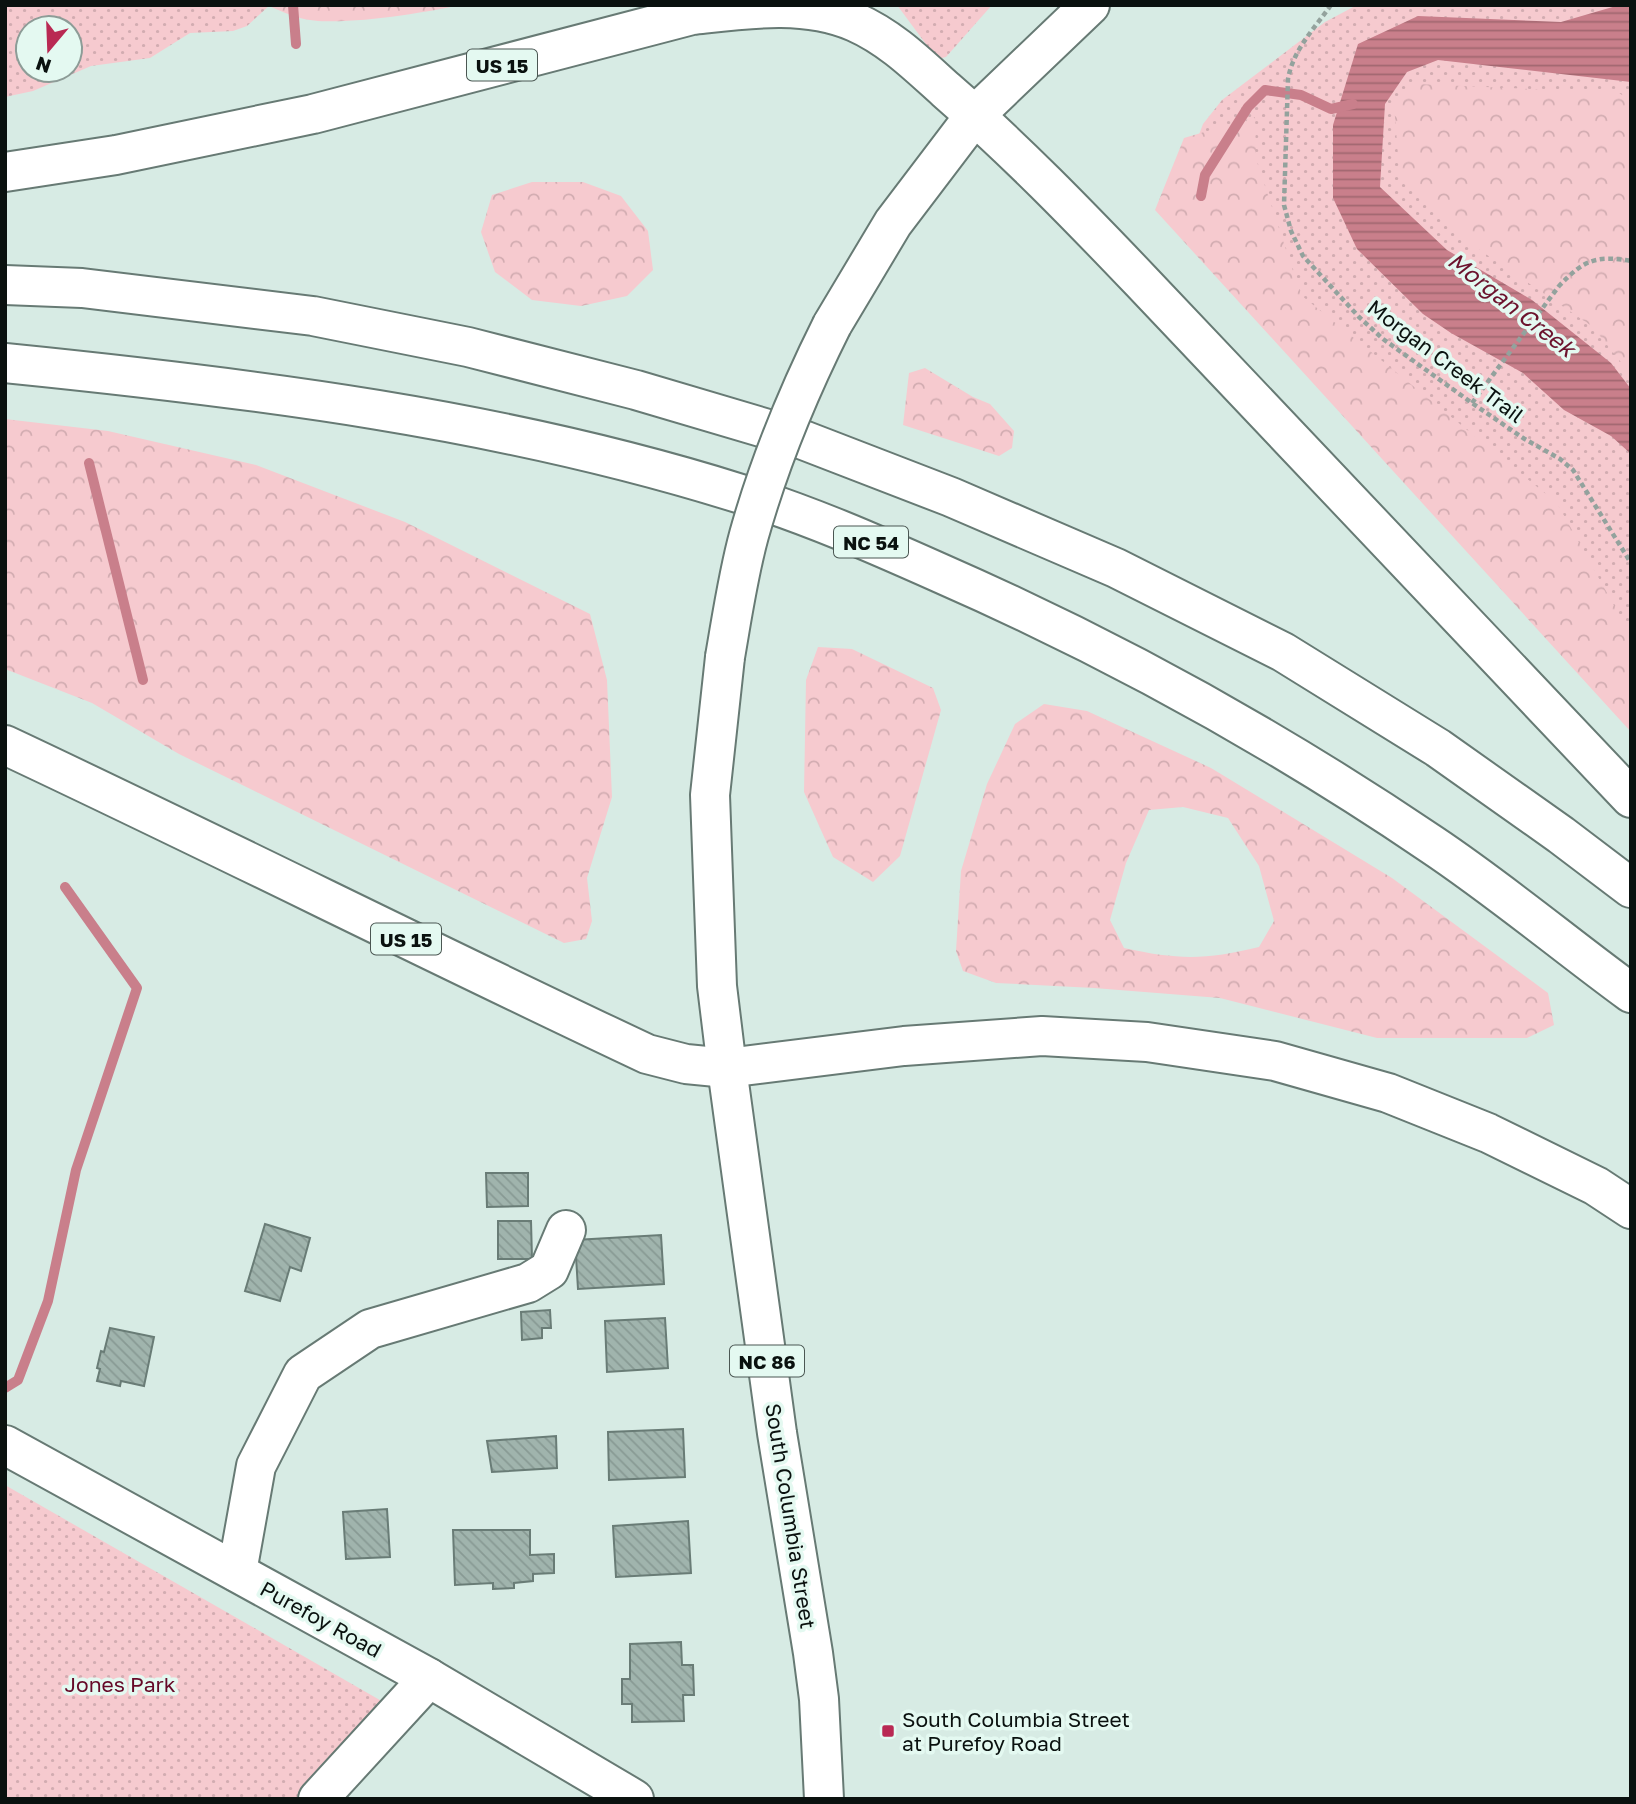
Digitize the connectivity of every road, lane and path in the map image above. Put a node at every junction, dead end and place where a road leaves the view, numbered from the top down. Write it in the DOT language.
graph roads {
  1 [pos="1090,5"];
  2 [pos="1331,5"];
  3 [pos="702,10"];
  4 [pos="975,114"];
  5 [pos="5,172"];
  6 [pos="1631,261"];
  7 [pos="5,285"];
  8 [pos="5,363"];
  9 [pos="1472,403"];
  10 [pos="1631,564"];
  11 [pos="5,745"];
  12 [pos="1631,798"];
  13 [pos="1631,888"];
  14 [pos="1631,993"];
  15 [pos="727,1068"];
  16 [pos="1631,1209"];
  17 [pos="566,1230"];
  18 [pos="5,1445"];
  19 [pos="237,1572"];
  20 [pos="429,1678"];
  21 [pos="318,1799"];
  22 [pos="634,1799"];
  23 [pos="824,1799"];
  1 -- 4 [label="main road, South Columbia Street"];
  2 -- 9 [label="path, Morgan Creek Trail"];
  3 -- 4 [label="main road"];
  3 -- 5 [label="main road, US 15"];
  4 -- 12 [label="main road"];
  4 -- 15 [label="main road, South Columbia Street, bridge"];
  6 -- 9 [label="path"];
  7 -- 13 [label="main road"];
  8 -- 14 [label="main road, NC 54"];
  9 -- 10 [label="path, Morgan Creek Trail"];
  11 -- 15 [label="main road, US 15"];
  15 -- 16 [label="main road"];
  15 -- 23 [label="main road, South Columbia Street / NC 86"];
  17 -- 19 [label="main road"];
  18 -- 19 [label="main road, Purefoy Road"];
  19 -- 20 [label="main road, Purefoy Road"];
  20 -- 21 [label="main road"];
  20 -- 22 [label="main road, Purefoy Road"];
}
